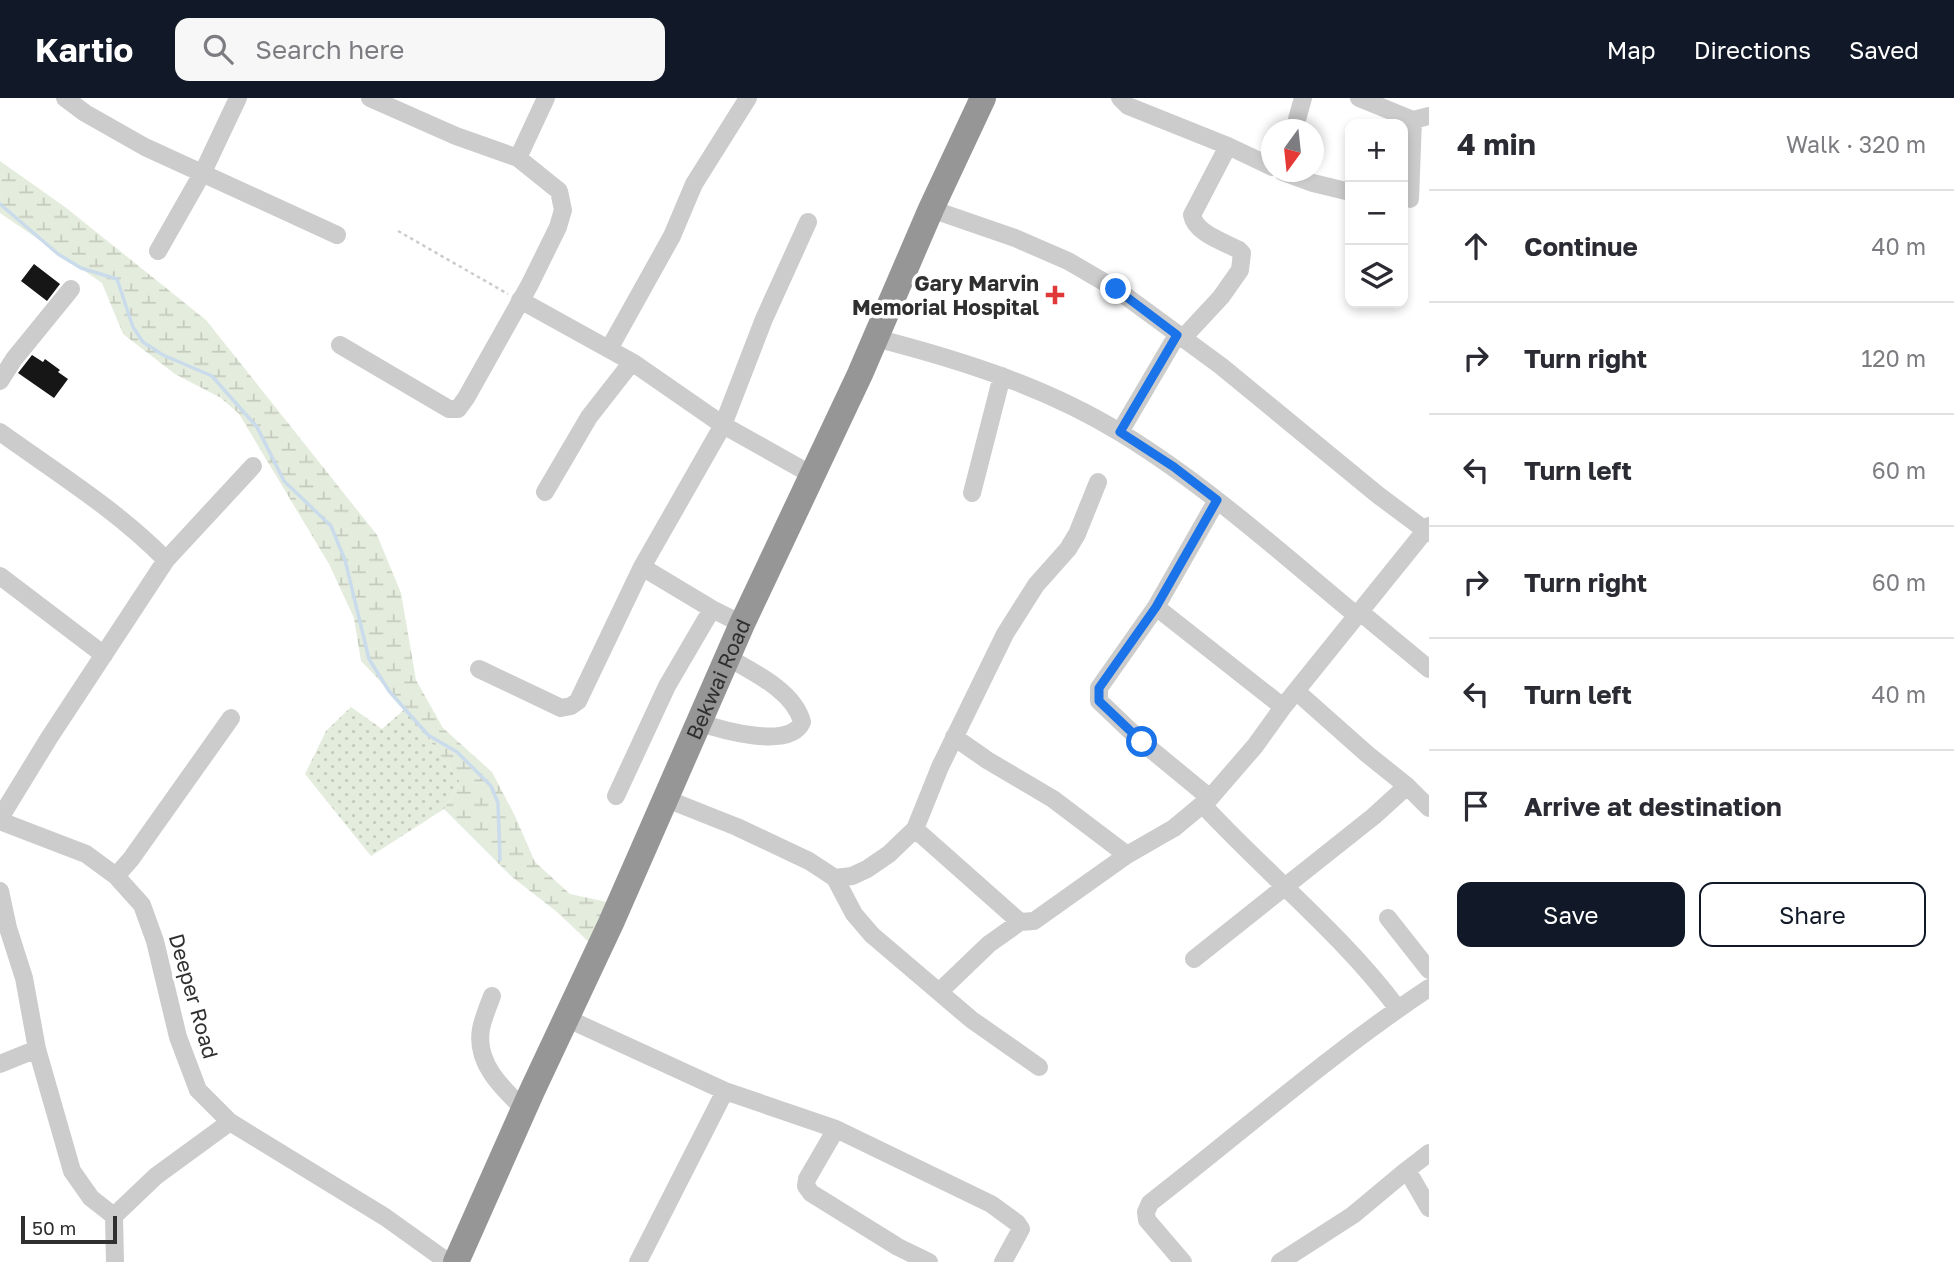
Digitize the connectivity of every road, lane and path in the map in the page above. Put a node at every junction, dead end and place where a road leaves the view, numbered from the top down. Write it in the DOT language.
graph roads {
  1 [pos="65,98"];
  2 [pos="238,98"];
  3 [pos="546,98"];
  4 [pos="748,98"];
  5 [pos="983,98"];
  6 [pos="1120,98"];
  7 [pos="1303,98"];
  8 [pos="1359,98"];
  9 [pos="382,100"];
  10 [pos="1421,118"];
  11 [pos="1297,119"];
  12 [pos="1228,146"];
  13 [pos="518,158"];
  14 [pos="1261,162"];
  15 [pos="203,172"];
  16 [pos="1310,182"];
  17 [pos="1345,191"];
  18 [pos="1408,195"];
  19 [pos="1408,199"];
  20 [pos="1429,203"];
  21 [pos="932,209"];
  22 [pos="808,222"];
  23 [pos="398,231"];
  24 [pos="337,234"];
  25 [pos="158,251"];
  26 [pos="71,289"];
  27 [pos="520,300"];
  28 [pos="1180,337"];
  29 [pos="875,338"];
  30 [pos="340,345"];
  31 [pos="609,349"];
  32 [pos="632,362"];
  33 [pos="1002,376"];
  34 [pos="0,382"];
  35 [pos="723,425"];
  36 [pos="0,432"];
  37 [pos="1120,432"];
  38 [pos="253,466"];
  39 [pos="812,475"];
  40 [pos="1098,482"];
  41 [pos="545,492"];
  42 [pos="972,492"];
  43 [pos="1217,500"];
  44 [pos="1428,529"];
  45 [pos="166,560"];
  46 [pos="642,567"];
  47 [pos="0,576"];
  48 [pos="1156,607"];
  49 [pos="712,609"];
  50 [pos="1357,613"];
  51 [pos="742,624"];
  52 [pos="103,655"];
  53 [pos="727,657"];
  54 [pos="479,669"];
  55 [pos="1429,669"];
  56 [pos="1296,691"];
  57 [pos="1283,707"];
  58 [pos="231,718"];
  59 [pos="698,722"];
  60 [pos="954,737"];
  61 [pos="1407,786"];
  62 [pos="616,796"];
  63 [pos="664,798"];
  64 [pos="1206,802"];
  65 [pos="1429,808"];
  66 [pos="0,820"];
  67 [pos="915,829"];
  68 [pos="1127,855"];
  69 [pos="116,876"];
  70 [pos="835,878"];
  71 [pos="1284,888"];
  72 [pos="0,891"];
  73 [pos="1388,918"];
  74 [pos="1020,922"];
  75 [pos="1194,959"];
  76 [pos="1429,970"];
  77 [pos="1429,988"];
  78 [pos="939,992"];
  79 [pos="492,996"];
  80 [pos="1398,1009"];
  81 [pos="566,1018"];
  82 [pos="37,1049"];
  83 [pos="0,1064"];
  84 [pos="1039,1068"];
  85 [pos="725,1091"];
  86 [pos="524,1109"];
  87 [pos="230,1122"];
  88 [pos="836,1129"];
  89 [pos="1429,1153"];
  90 [pos="1407,1170"];
  91 [pos="1429,1208"];
  92 [pos="114,1216"];
  93 [pos="115,1262"];
  94 [pos="448,1262"];
  95 [pos="456,1262"];
  96 [pos="638,1262"];
  97 [pos="929,1262"];
  98 [pos="1003,1262"];
  99 [pos="1183,1262"];
  100 [pos="1280,1262"];
  1 -- 15 [label="street"];
  2 -- 15 [label="street"];
  3 -- 13 [label="street"];
  4 -- 31 [label="street"];
  5 -- 21 [label="highway, Bekwai Road"];
  6 -- 12 [label="street"];
  7 -- 11 [label="street"];
  8 -- 10 [label="street"];
  9 -- 13 [label="street"];
  10 -- 18 [label="street"];
  12 -- 14 [label="street"];
  12 -- 28 [label="street"];
  13 -- 27 [label="street"];
  15 -- 24 [label="street"];
  15 -- 25 [label="street"];
  16 -- 17 [label="street"];
  19 -- 20 [label="street"];
  21 -- 28 [label="street"];
  21 -- 29 [label="highway, Bekwai Road"];
  22 -- 35 [label="street"];
  23 -- 27 [label="path"];
  26 -- 34 [label="street"];
  27 -- 30 [label="street"];
  27 -- 31 [label="street"];
  28 -- 37 [label="street"];
  28 -- 44 [label="street"];
  29 -- 33 [label="street"];
  29 -- 39 [label="highway, Bekwai Road"];
  31 -- 32 [label="street"];
  32 -- 35 [label="street"];
  32 -- 41 [label="street"];
  33 -- 37 [label="street"];
  33 -- 42 [label="street"];
  35 -- 39 [label="street"];
  35 -- 46 [label="street"];
  36 -- 45 [label="street"];
  37 -- 43 [label="street"];
  38 -- 45 [label="street"];
  39 -- 51 [label="highway, Bekwai Road"];
  40 -- 60 [label="street"];
  43 -- 48 [label="street"];
  43 -- 50 [label="street"];
  44 -- 50 [label="street"];
  45 -- 52 [label="street"];
  46 -- 49 [label="street"];
  46 -- 54 [label="street"];
  47 -- 52 [label="street"];
  48 -- 57 [label="street"];
  48 -- 64 [label="street"];
  49 -- 51 [label="street"];
  49 -- 62 [label="street"];
  50 -- 55 [label="street"];
  50 -- 56 [label="street"];
  51 -- 53 [label="highway, Bekwai Road"];
  52 -- 66 [label="street"];
  53 -- 59 [label="highway, Bekwai Road"];
  53 -- 59 [label="street"];
  56 -- 57 [label="street"];
  56 -- 61 [label="street"];
  57 -- 64 [label="street"];
  58 -- 69 [label="street"];
  59 -- 63 [label="highway, Bekwai Road"];
  60 -- 67 [label="street"];
  60 -- 68 [label="street"];
  61 -- 65 [label="street"];
  61 -- 71 [label="street"];
  63 -- 70 [label="street"];
  63 -- 81 [label="highway, Bekwai Road"];
  64 -- 68 [label="street"];
  64 -- 71 [label="street"];
  66 -- 69 [label="street, Deeper Road"];
  67 -- 70 [label="street"];
  67 -- 74 [label="street"];
  68 -- 74 [label="street"];
  69 -- 87 [label="street, Deeper Road"];
  70 -- 78 [label="street"];
  71 -- 75 [label="street"];
  71 -- 80 [label="street"];
  72 -- 82 [label="street"];
  73 -- 76 [label="street"];
  74 -- 78 [label="street"];
  77 -- 80 [label="street"];
  78 -- 84 [label="street"];
  79 -- 86 [label="street"];
  80 -- 99 [label="street"];
  81 -- 85 [label="street"];
  81 -- 86 [label="highway, Bekwai Road"];
  82 -- 83 [label="street"];
  82 -- 92 [label="street"];
  85 -- 88 [label="street"];
  85 -- 96 [label="street"];
  86 -- 95 [label="highway, Bekwai Road"];
  87 -- 92 [label="street"];
  87 -- 94 [label="street, Deeper Road"];
  88 -- 97 [label="street"];
  88 -- 98 [label="street"];
  89 -- 90 [label="street"];
  90 -- 91 [label="street"];
  90 -- 100 [label="street"];
  92 -- 93 [label="street"];
}
